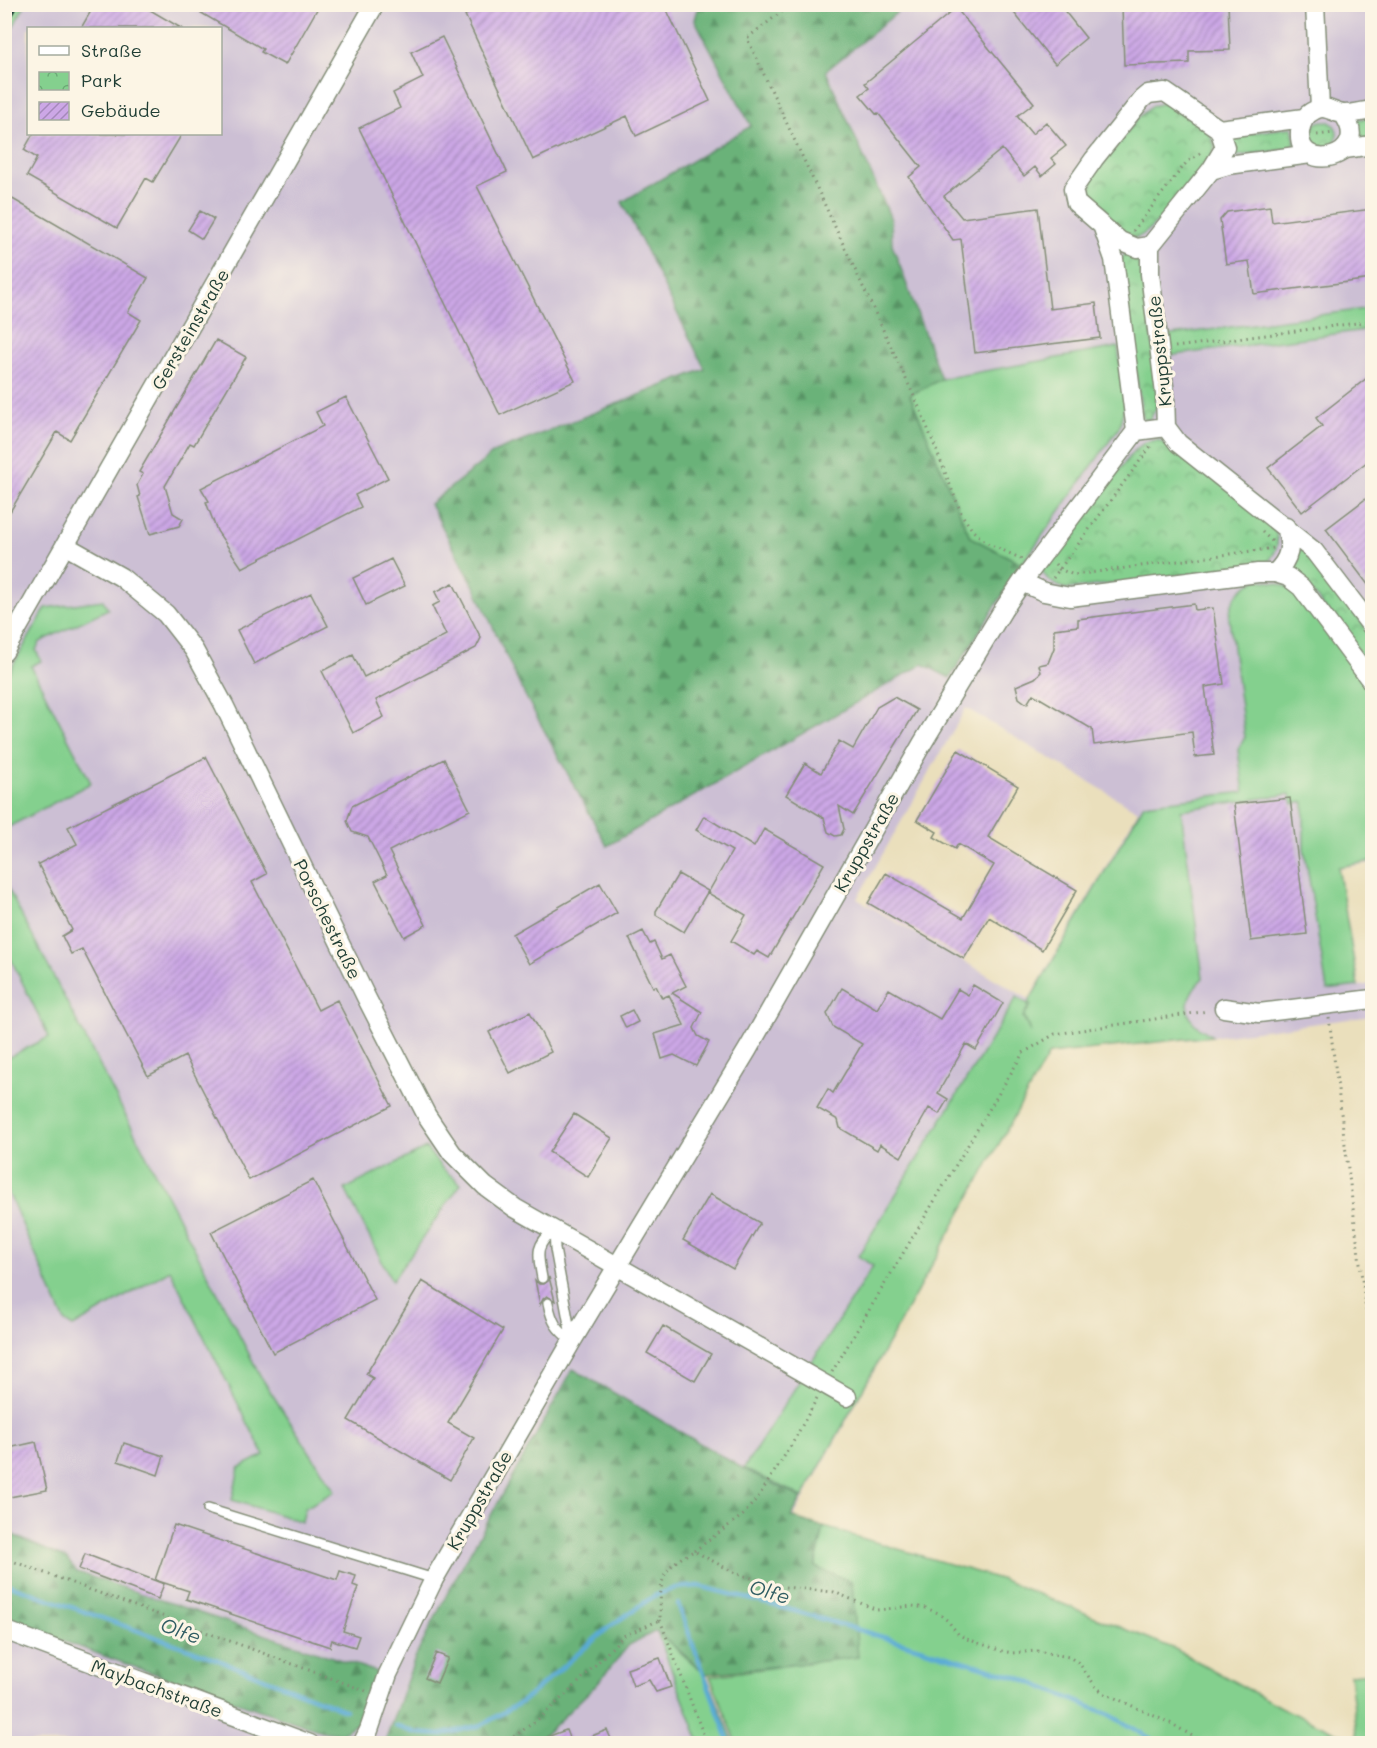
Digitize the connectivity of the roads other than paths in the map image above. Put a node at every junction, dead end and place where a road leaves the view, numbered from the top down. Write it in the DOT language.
graph roads {
  1 [pos="375,4"];
  2 [pos="1315,4"];
  3 [pos="1320,108"];
  4 [pos="1372,110"];
  5 [pos="1304,118"];
  6 [pos="1346,122"];
  7 [pos="1222,138"];
  8 [pos="1372,145"];
  9 [pos="1345,149"];
  10 [pos="1311,154"];
  11 [pos="1211,170"];
  12 [pos="1102,227"];
  13 [pos="1150,246"];
  14 [pos="1151,429"];
  15 [pos="1286,527"];
  16 [pos="66,546"];
  17 [pos="1275,573"];
  18 [pos="1022,582"];
  19 [pos="1372,627"];
  20 [pos="4,652"];
  21 [pos="1372,682"];
  22 [pos="1372,999"];
  23 [pos="1224,1008"];
  24 [pos="554,1230"];
  25 [pos="617,1267"];
  26 [pos="542,1278"];
  27 [pos="548,1303"];
  28 [pos="572,1341"];
  29 [pos="847,1397"];
  30 [pos="208,1509"];
  31 [pos="434,1579"];
  32 [pos="4,1630"];
  33 [pos="310,1743"];
  34 [pos="362,1743"];
  1 -- 16 [label="street, Gersteinstraße"];
  2 -- 3 [label="street"];
  3 -- 5 [label="street"];
  3 -- 6 [label="street"];
  4 -- 6 [label="street"];
  5 -- 7 [label="street"];
  5 -- 10 [label="street"];
  6 -- 9 [label="street"];
  7 -- 11 [label="street"];
  7 -- 12 [label="street, Kruppstraße"];
  8 -- 9 [label="street"];
  9 -- 10 [label="street"];
  10 -- 11 [label="street"];
  11 -- 13 [label="street"];
  12 -- 13 [label="street, Kruppstraße"];
  12 -- 14 [label="street, Kruppstraße"];
  13 -- 14 [label="street, Kruppstraße"];
  14 -- 15 [label="street"];
  14 -- 18 [label="street, Kruppstraße"];
  15 -- 17 [label="street"];
  15 -- 19 [label="street"];
  16 -- 20 [label="street, Gersteinstraße"];
  16 -- 24 [label="street, Porschestraße"];
  17 -- 18 [label="street"];
  17 -- 21 [label="street"];
  18 -- 25 [label="street, Kruppstraße"];
  22 -- 23 [label="street"];
  24 -- 25 [label="street, Porschestraße"];
  24 -- 26 [label="lane"];
  24 -- 28 [label="lane"];
  25 -- 28 [label="street, Kruppstraße"];
  25 -- 29 [label="street"];
  27 -- 28 [label="lane"];
  28 -- 31 [label="street, Kruppstraße"];
  30 -- 31 [label="lane"];
  31 -- 34 [label="street, Kruppstraße"];
  32 -- 33 [label="street, Maybachstraße"];
}
